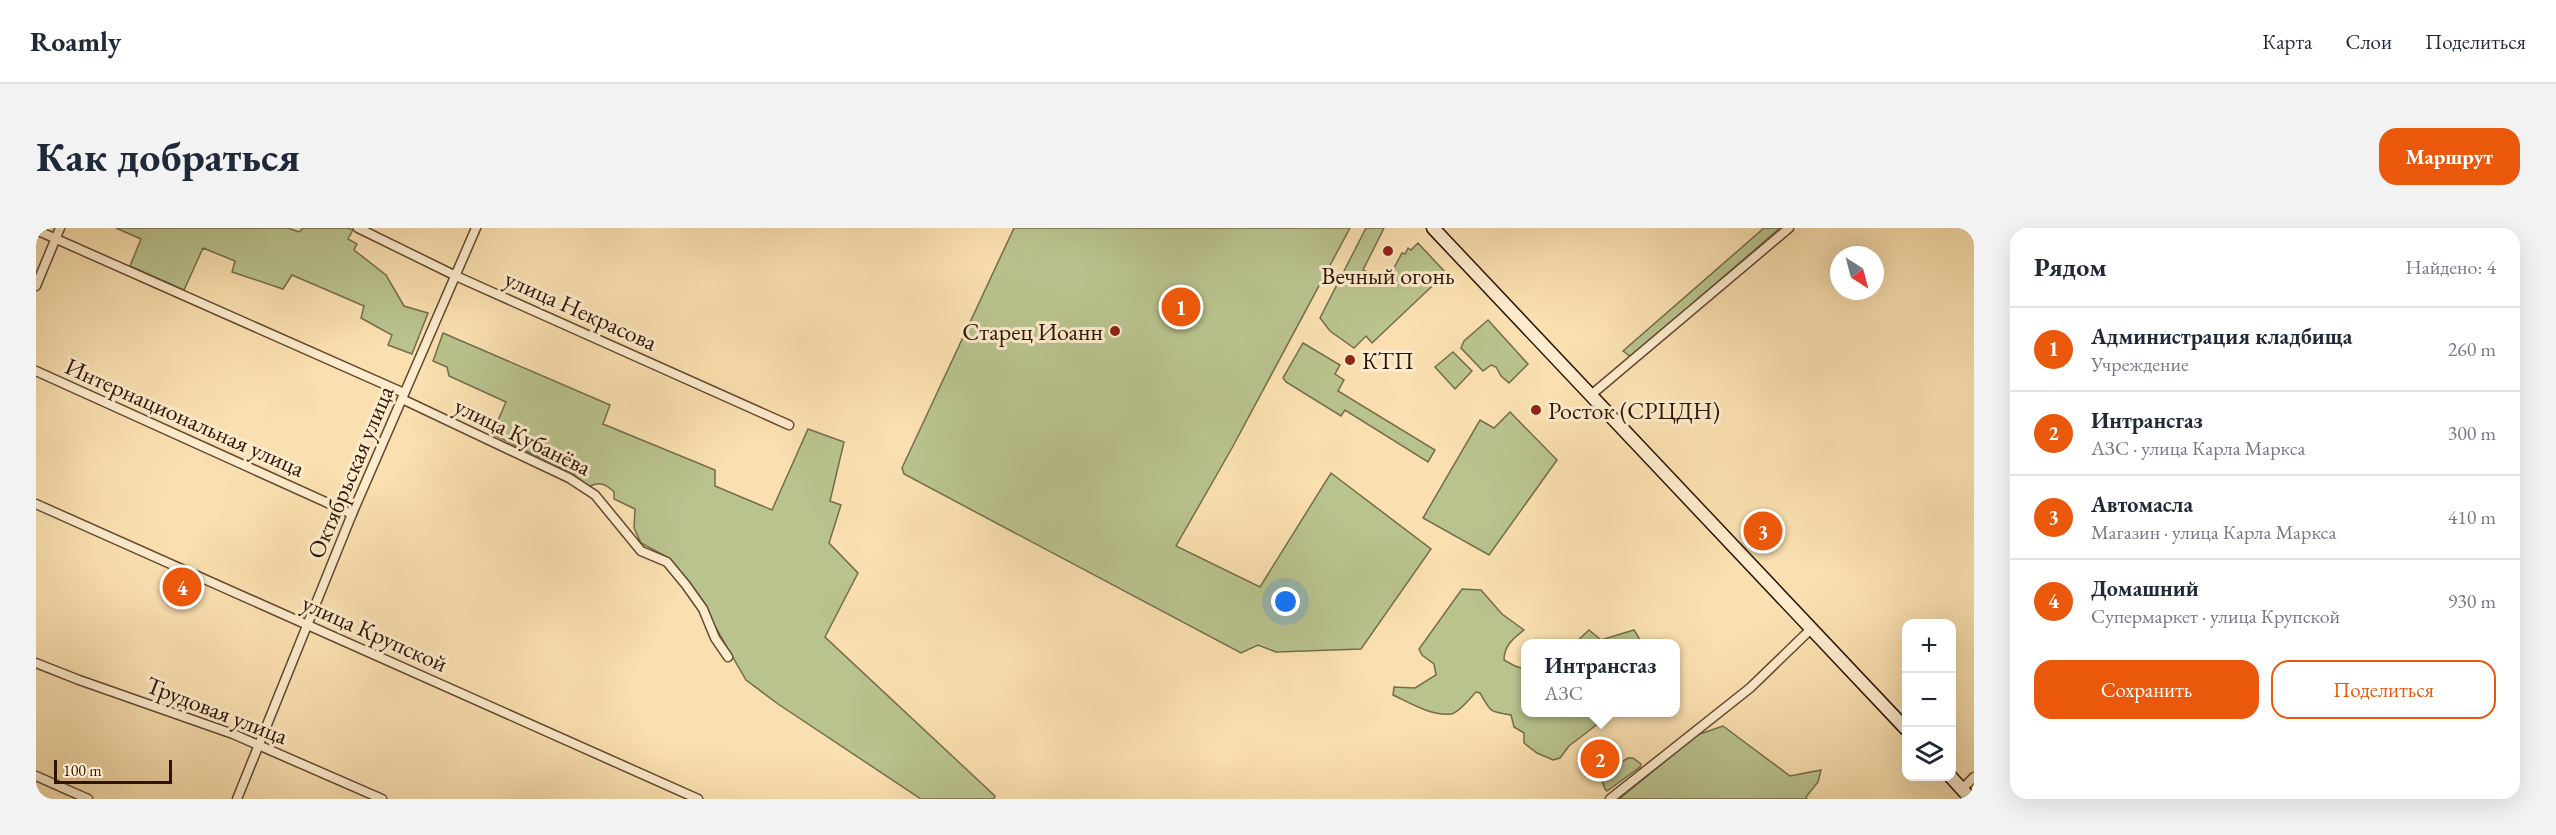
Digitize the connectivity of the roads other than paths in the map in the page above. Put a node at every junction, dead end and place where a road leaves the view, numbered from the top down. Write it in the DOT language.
graph roads {
  1 [pos="60,228"];
  2 [pos="358,228"];
  3 [pos="476,228"];
  4 [pos="1433,228"];
  5 [pos="1790,228"];
  6 [pos="36,230"];
  7 [pos="56,239"];
  8 [pos="456,276"];
  9 [pos="36,286"];
  10 [pos="36,371"];
  11 [pos="1591,395"];
  12 [pos="403,396"];
  13 [pos="789,425"];
  14 [pos="36,504"];
  15 [pos="351,514"];
  16 [pos="307,625"];
  17 [pos="1811,629"];
  18 [pos="728,657"];
  19 [pos="36,663"];
  20 [pos="1904,727"];
  21 [pos="259,745"];
  22 [pos="36,776"];
  23 [pos="1974,777"];
  24 [pos="1954,781"];
  25 [pos="1962,789"];
  26 [pos="88,799"];
  27 [pos="237,799"];
  28 [pos="382,799"];
  29 [pos="698,799"];
  30 [pos="1610,799"];
  31 [pos="1971,799"];
  1 -- 7 [label="street"];
  2 -- 8 [label="street, улица Некрасова"];
  3 -- 8 [label="street, Октябрьская улица"];
  4 -- 11 [label="main road"];
  5 -- 11 [label="street"];
  6 -- 7 [label="street, улица Кубанёва"];
  7 -- 9 [label="street"];
  7 -- 12 [label="street, улица Кубанёва"];
  8 -- 12 [label="street, Октябрьская улица"];
  8 -- 13 [label="street, улица Некрасова"];
  10 -- 15 [label="street, Интернациональная улица"];
  11 -- 17 [label="main road"];
  12 -- 15 [label="street, Октябрьская улица"];
  12 -- 18 [label="street, улица Кубанёва"];
  14 -- 16 [label="street, улица Крупской"];
  15 -- 16 [label="street, Октябрьская улица"];
  16 -- 21 [label="street, Октябрьская улица"];
  16 -- 29 [label="street, улица Крупской"];
  17 -- 20 [label="main road"];
  17 -- 30 [label="street"];
  19 -- 21 [label="street, Трудовая улица"];
  21 -- 27 [label="street, Октябрьская улица"];
  21 -- 28 [label="street, Трудовая улица"];
  22 -- 26 [label="street"];
  23 -- 25 [label="street"];
  24 -- 25 [label="main road"];
  25 -- 31 [label="main road"];
}
